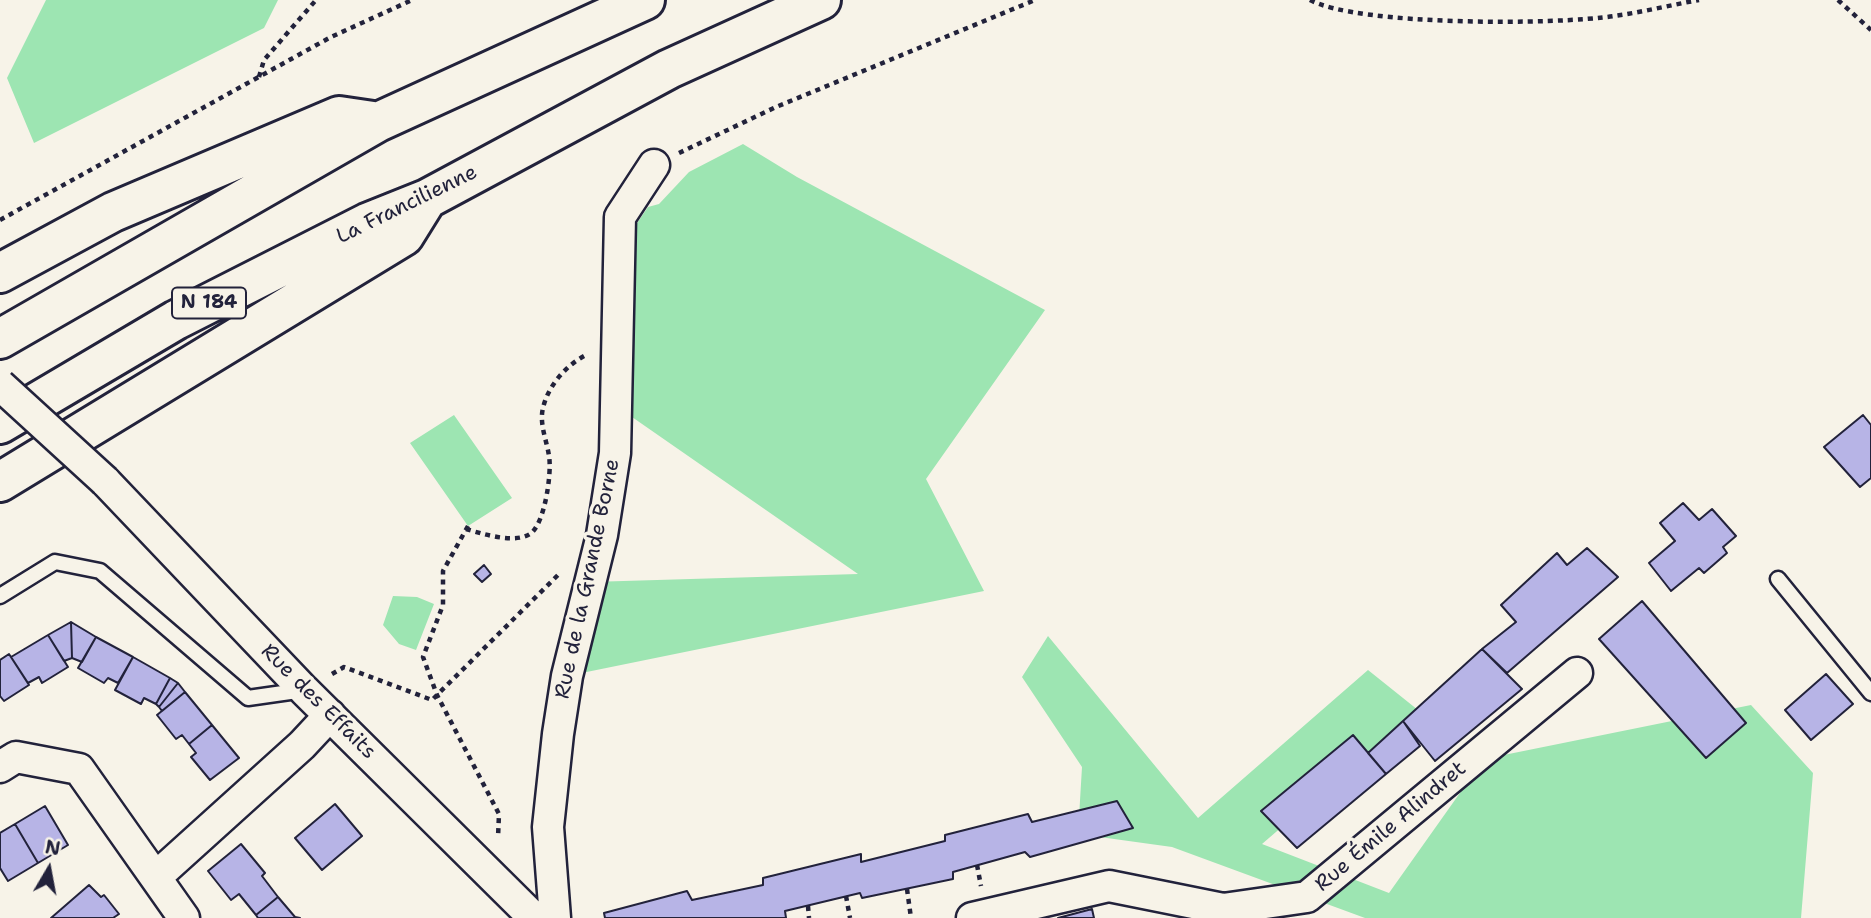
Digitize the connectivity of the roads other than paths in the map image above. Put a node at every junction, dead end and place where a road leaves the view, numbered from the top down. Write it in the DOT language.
graph roads {
  1 [pos="645,0"];
  2 [pos="821,0"];
  3 [pos="378,122"];
  4 [pos="654,165"];
  5 [pos="427,200"];
  6 [pos="0,273"];
  7 [pos="0,339"];
  8 [pos="0,385"];
  9 [pos="0,424"];
  10 [pos="0,482"];
  11 [pos="1779,579"];
  12 [pos="0,596"];
  13 [pos="1577,673"];
  14 [pos="304,690"];
  15 [pos="1871,692"];
  16 [pos="330,715"];
  17 [pos="0,767"];
  18 [pos="157,876"];
  19 [pos="1223,914"];
  20 [pos="184,918"];
  21 [pos="534,918"];
  22 [pos="555,918"];
  23 [pos="972,918"];
  1 -- 3 [label="highway"];
  2 -- 5 [label="highway, La Francilienne / N 184"];
  3 -- 6 [label="highway"];
  3 -- 7 [label="highway"];
  4 -- 22 [label="street, Rue de la Grande Borne"];
  5 -- 9 [label="highway, La Francilienne / N 184"];
  5 -- 10 [label="highway"];
  8 -- 14 [label="street, Rue des Effaits, bridge"];
  11 -- 15 [label="lane"];
  12 -- 14 [label="lane"];
  13 -- 19 [label="street, Rue Émile Alindret"];
  14 -- 16 [label="street, Rue des Effaits"];
  16 -- 18 [label="street"];
  16 -- 21 [label="street, Rue des Effaits"];
  17 -- 18 [label="street"];
  18 -- 20 [label="street"];
  19 -- 23 [label="street, Rue Émile Alindret"];
}
